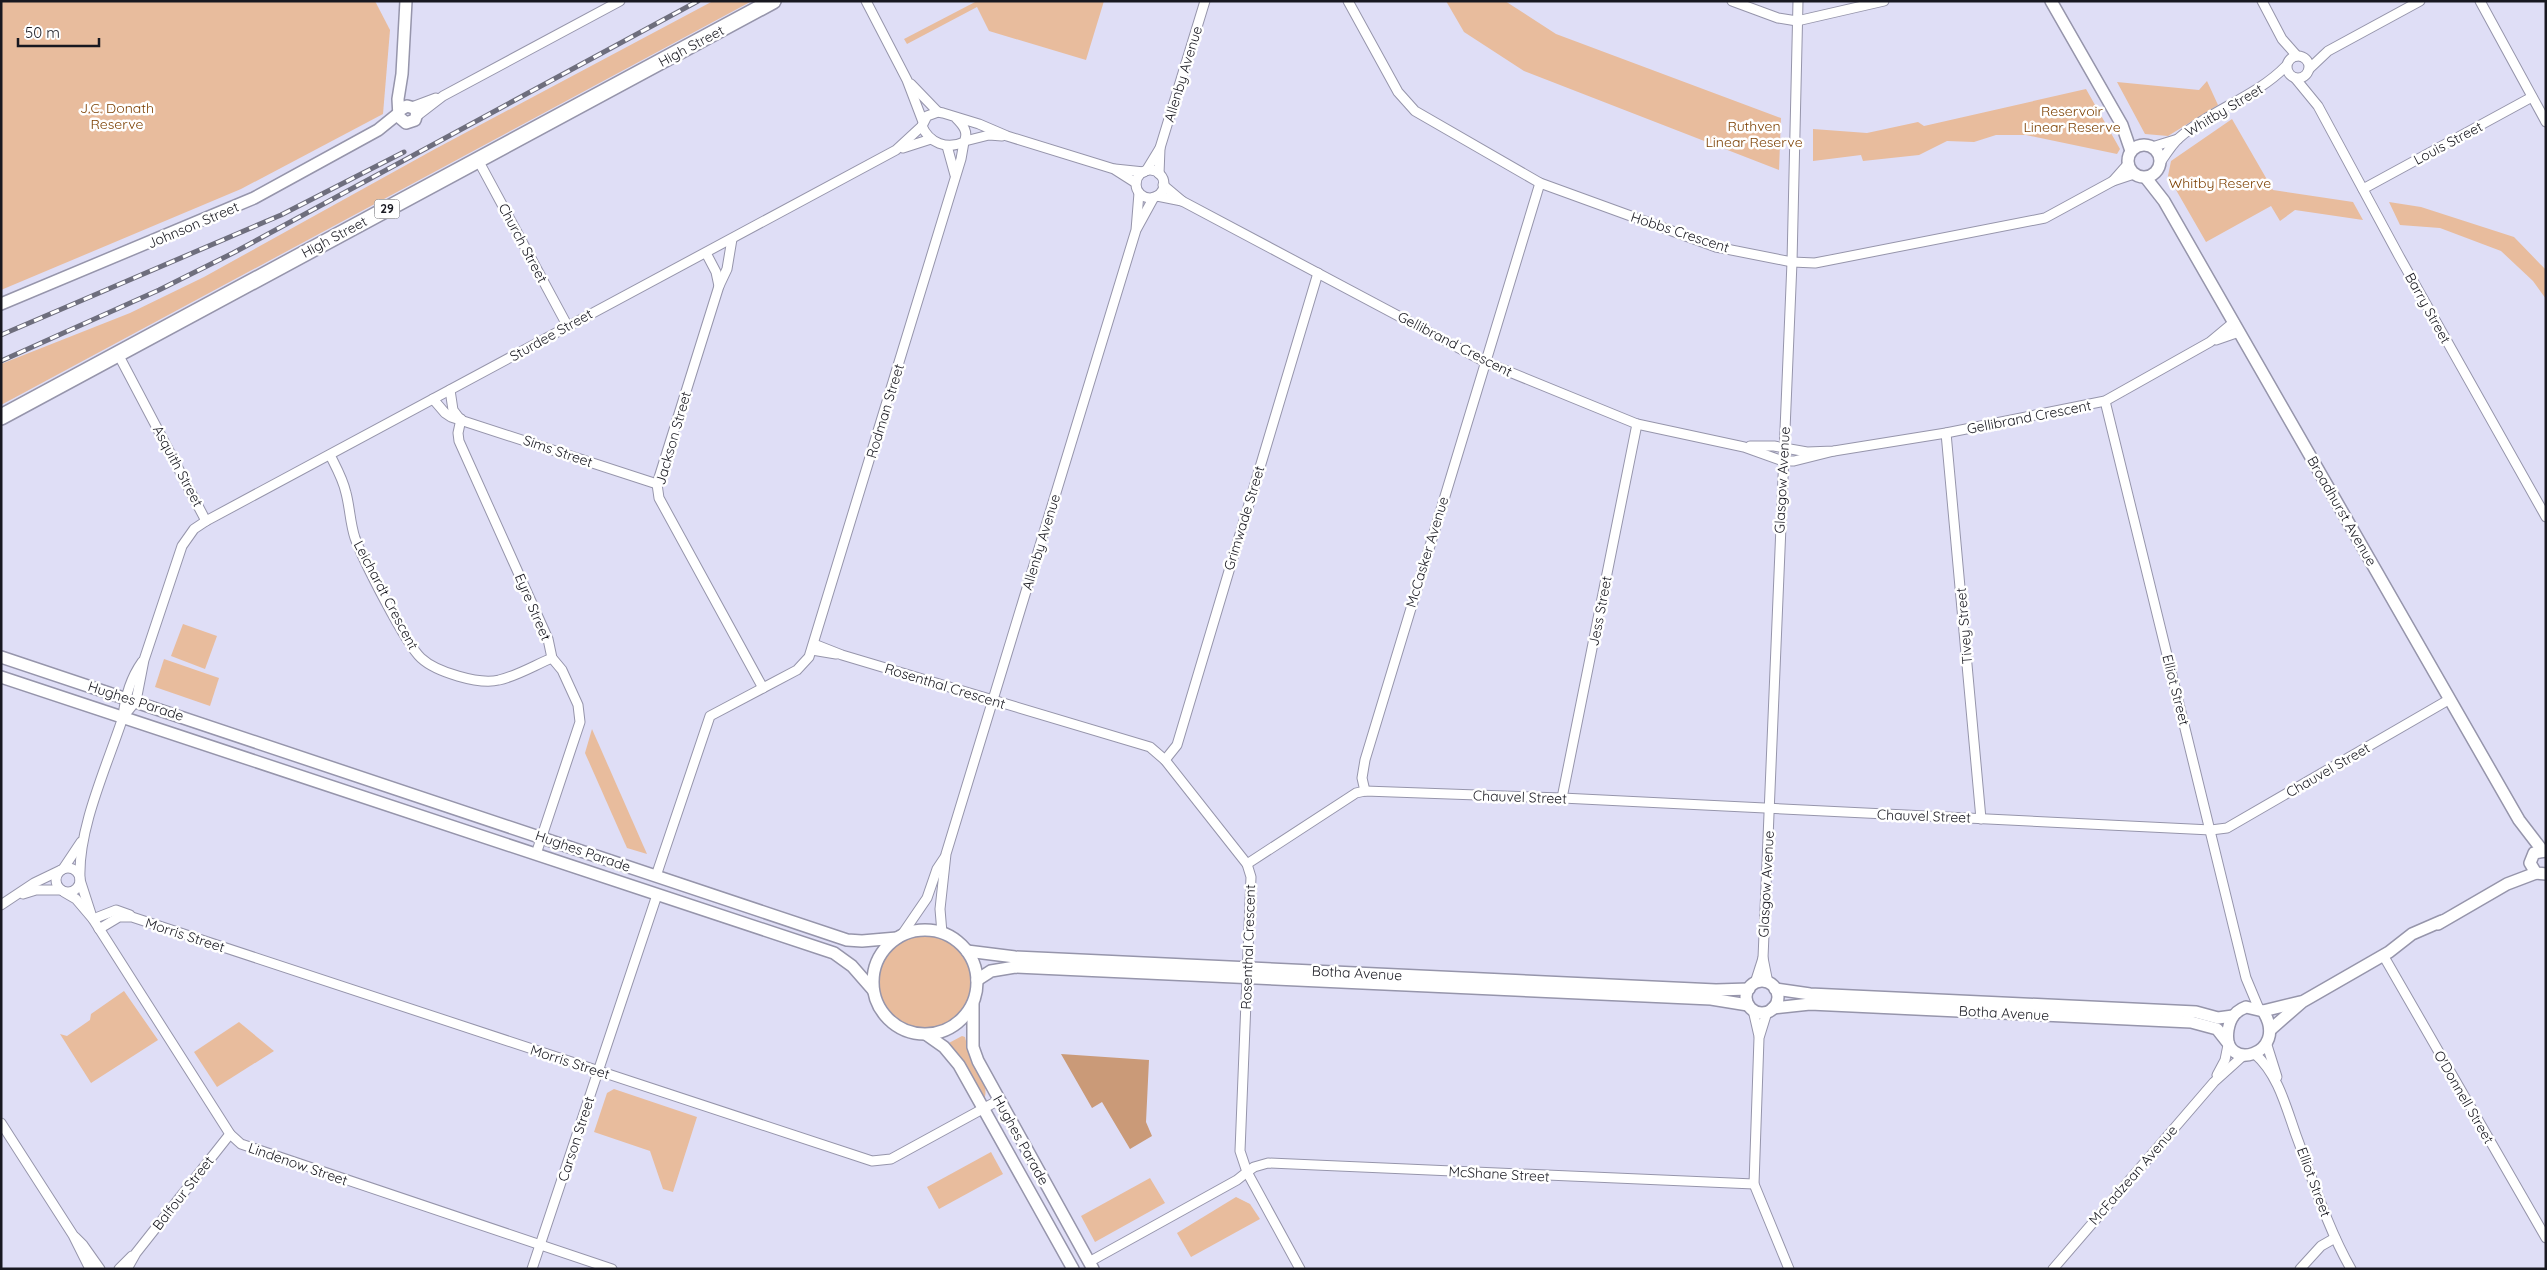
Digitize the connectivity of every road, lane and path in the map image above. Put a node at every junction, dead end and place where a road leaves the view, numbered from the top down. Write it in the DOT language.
graph roads {
  1 [pos="406,1"];
  2 [pos="620,1"];
  3 [pos="773,1"];
  4 [pos="866,1"];
  5 [pos="1205,1"];
  6 [pos="1348,1"];
  7 [pos="1732,1"];
  8 [pos="1798,1"];
  9 [pos="1884,1"];
  10 [pos="2051,1"];
  11 [pos="2262,1"];
  12 [pos="2420,1"];
  13 [pos="2480,1"];
  14 [pos="1835,2"];
  15 [pos="1840,11"];
  16 [pos="1797,21"];
  17 [pos="2282,39"];
  18 [pos="2328,51"];
  19 [pos="2300,56"];
  20 [pos="2287,64"];
  21 [pos="2308,72"];
  22 [pos="2294,78"];
  23 [pos="907,80"];
  24 [pos="2270,82"];
  25 [pos="2313,97"];
  26 [pos="2532,98"];
  27 [pos="408,110"];
  28 [pos="938,112"];
  29 [pos="956,118"];
  30 [pos="2546,122"];
  31 [pos="922,124"];
  32 [pos="2122,125"];
  33 [pos="378,130"];
  34 [pos="1007,136"];
  35 [pos="931,139"];
  36 [pos="2178,139"];
  37 [pos="964,141"];
  38 [pos="947,146"];
  39 [pos="2147,146"];
  40 [pos="1160,148"];
  41 [pos="896,150"];
  42 [pos="2131,152"];
  43 [pos="478,160"];
  44 [pos="2128,164"];
  45 [pos="2159,166"];
  46 [pos="1114,169"];
  47 [pos="1145,171"];
  48 [pos="1159,174"];
  49 [pos="2134,174"];
  50 [pos="955,178"];
  51 [pos="2146,178"];
  52 [pos="2113,181"];
  53 [pos="1540,182"];
  54 [pos="1136,183"];
  55 [pos="1163,184"];
  56 [pos="2363,189"];
  57 [pos="1139,193"];
  58 [pos="1155,196"];
  59 [pos="2164,201"];
  60 [pos="1182,202"];
  61 [pos="1136,230"];
  62 [pos="732,239"];
  63 [pos="706,253"];
  64 [pos="1792,262"];
  65 [pos="1318,273"];
  66 [pos="719,286"];
  67 [pos="1,304"];
  68 [pos="567,325"];
  69 [pos="2236,327"];
  70 [pos="118,354"];
  71 [pos="1485,362"];
  72 [pos="450,390"];
  73 [pos="433,399"];
  74 [pos="2106,402"];
  75 [pos="1,417"];
  76 [pos="460,418"];
  77 [pos="1638,424"];
  78 [pos="1946,433"];
  79 [pos="1744,447"];
  80 [pos="1784,447"];
  81 [pos="1834,451"];
  82 [pos="330,454"];
  83 [pos="1783,461"];
  84 [pos="657,484"];
  85 [pos="2546,517"];
  86 [pos="206,521"];
  87 [pos="813,647"];
  88 [pos="1,657"];
  89 [pos="552,658"];
  90 [pos="1,677"];
  91 [pos="763,688"];
  92 [pos="131,699"];
  93 [pos="2450,700"];
  94 [pos="992,701"];
  95 [pos="123,717"];
  96 [pos="272,746"];
  97 [pos="1164,760"];
  98 [pos="266,765"];
  99 [pos="1365,791"];
  100 [pos="1562,798"];
  101 [pos="1770,810"];
  102 [pos="1981,819"];
  103 [pos="2211,830"];
  104 [pos="83,837"];
  105 [pos="543,837"];
  106 [pos="536,854"];
  107 [pos="946,854"];
  108 [pos="1247,864"];
  109 [pos="2540,865"];
  110 [pos="62,869"];
  111 [pos="656,876"];
  112 [pos="80,879"];
  113 [pos="63,891"];
  114 [pos="658,895"];
  115 [pos="16,897"];
  116 [pos="928,898"];
  117 [pos="941,903"];
  118 [pos="1,905"];
  119 [pos="132,917"];
  120 [pos="93,919"];
  121 [pos="99,929"];
  122 [pos="942,933"];
  123 [pos="899,937"];
  124 [pos="967,951"];
  125 [pos="2386,953"];
  126 [pos="1763,958"];
  127 [pos="1106,966"];
  128 [pos="1248,973"];
  129 [pos="2246,978"];
  130 [pos="978,980"];
  131 [pos="1752,986"];
  132 [pos="1772,986"];
  133 [pos="1577,988"];
  134 [pos="873,990"];
  135 [pos="2302,1002"];
  136 [pos="1899,1003"];
  137 [pos="973,1004"];
  138 [pos="1751,1007"];
  139 [pos="2244,1008"];
  140 [pos="1770,1010"];
  141 [pos="2261,1010"];
  142 [pos="2119,1013"];
  143 [pos="2233,1016"];
  144 [pos="2270,1030"];
  145 [pos="926,1035"];
  146 [pos="1760,1038"];
  147 [pos="2266,1042"];
  148 [pos="2228,1044"];
  149 [pos="2250,1055"];
  150 [pos="598,1071"];
  151 [pos="2214,1082"];
  152 [pos="2281,1094"];
  153 [pos="999,1100"];
  154 [pos="984,1108"];
  155 [pos="1,1123"];
  156 [pos="230,1134"];
  157 [pos="1247,1172"];
  158 [pos="1754,1184"];
  159 [pos="73,1235"];
  160 [pos="2335,1238"];
  161 [pos="2546,1238"];
  162 [pos="540,1245"];
  163 [pos="136,1253"];
  164 [pos="1091,1265"];
  165 [pos="90,1269"];
  166 [pos="100,1269"];
  167 [pos="119,1269"];
  168 [pos="127,1269"];
  169 [pos="532,1269"];
  170 [pos="612,1269"];
  171 [pos="1073,1269"];
  172 [pos="1300,1269"];
  173 [pos="1789,1269"];
  174 [pos="2053,1269"];
  175 [pos="2300,1269"];
  176 [pos="2351,1269"];
  1 -- 27 [label="street"];
  2 -- 27 [label="street, Johnson Street"];
  3 -- 43 [label="main road, High Street / 29"];
  4 -- 23 [label="street"];
  5 -- 40 [label="street, Allenby Avenue"];
  6 -- 53 [label="street, Hobbs Crescent"];
  7 -- 16 [label="street"];
  8 -- 16 [label="street, Glasgow Avenue"];
  9 -- 15 [label="street"];
  10 -- 32 [label="street"];
  11 -- 17 [label="street"];
  12 -- 18 [label="street"];
  13 -- 26 [label="street"];
  14 -- 15 [label="street"];
  15 -- 16 [label="street"];
  16 -- 64 [label="street, Glasgow Avenue"];
  17 -- 19 [label="street"];
  17 -- 20 [label="street"];
  18 -- 19 [label="street"];
  18 -- 21 [label="street"];
  19 -- 20 [label="street"];
  19 -- 21 [label="street"];
  20 -- 22 [label="street"];
  20 -- 24 [label="street, Whitby Street"];
  21 -- 22 [label="street"];
  21 -- 25 [label="street, Barry Street"];
  22 -- 24 [label="street, Whitby Street"];
  22 -- 25 [label="street, Barry Street"];
  23 -- 28 [label="street"];
  23 -- 31 [label="street"];
  24 -- 36 [label="street, Whitby Street"];
  25 -- 56 [label="street, Barry Street"];
  26 -- 30 [label="street"];
  26 -- 56 [label="street, Louis Street"];
  27 -- 33 [label="street, Johnson Street"];
  27 -- 33 [label="street, Johnson Street"];
  28 -- 29 [label="street"];
  28 -- 31 [label="street"];
  29 -- 34 [label="street"];
  29 -- 37 [label="street"];
  31 -- 35 [label="street"];
  31 -- 41 [label="street, Sturdee Street"];
  32 -- 39 [label="street"];
  32 -- 42 [label="street"];
  33 -- 67 [label="street, Johnson Street"];
  34 -- 37 [label="street"];
  34 -- 46 [label="street"];
  35 -- 38 [label="street"];
  35 -- 41 [label="street, Sturdee Street"];
  36 -- 39 [label="street, Whitby Street"];
  36 -- 45 [label="street, Whitby Street"];
  37 -- 38 [label="street"];
  37 -- 50 [label="street, Rodman Street"];
  38 -- 50 [label="street, Rodman Street"];
  39 -- 42 [label="street"];
  39 -- 45 [label="street"];
  40 -- 47 [label="street, Allenby Avenue"];
  40 -- 48 [label="street, Allenby Avenue"];
  41 -- 62 [label="street, Sturdee Street"];
  42 -- 44 [label="street"];
  43 -- 68 [label="street, Church Street"];
  43 -- 70 [label="main road, High Street / 29"];
  44 -- 49 [label="street"];
  44 -- 52 [label="street, Hobbs Crescent"];
  45 -- 51 [label="street"];
  45 -- 59 [label="street, Broadhurst Avenue"];
  46 -- 47 [label="street"];
  46 -- 54 [label="street"];
  47 -- 48 [label="street"];
  47 -- 54 [label="street"];
  48 -- 55 [label="street"];
  49 -- 51 [label="street"];
  49 -- 52 [label="street, Hobbs Crescent"];
  50 -- 87 [label="street, Rodman Street"];
  51 -- 59 [label="street, Broadhurst Avenue"];
  52 -- 64 [label="street, Hobbs Crescent"];
  53 -- 64 [label="street, Hobbs Crescent"];
  53 -- 71 [label="street, McCasker Avenue"];
  54 -- 57 [label="street"];
  55 -- 58 [label="street"];
  55 -- 60 [label="street, Gellibrand Crescent"];
  56 -- 85 [label="street, Barry Street"];
  57 -- 58 [label="street"];
  57 -- 61 [label="street, Allenby Avenue"];
  58 -- 60 [label="street, Gellibrand Crescent"];
  58 -- 61 [label="street, Allenby Avenue"];
  59 -- 69 [label="street, Broadhurst Avenue"];
  60 -- 65 [label="street, Gellibrand Crescent"];
  61 -- 94 [label="street, Allenby Avenue"];
  62 -- 63 [label="street, Sturdee Street"];
  62 -- 66 [label="street, Jackson Street"];
  63 -- 66 [label="street"];
  63 -- 68 [label="street, Sturdee Street"];
  64 -- 80 [label="street, Glasgow Avenue"];
  65 -- 71 [label="street, Gellibrand Crescent"];
  65 -- 97 [label="street, Grimwade Street"];
  66 -- 84 [label="street, Jackson Street"];
  68 -- 72 [label="street, Sturdee Street"];
  69 -- 74 [label="street, Gellibrand Crescent"];
  69 -- 93 [label="street, Broadhurst Avenue"];
  70 -- 75 [label="main road, High Street / 29"];
  70 -- 86 [label="street, Asquith Street"];
  71 -- 77 [label="street, Gellibrand Crescent"];
  71 -- 99 [label="street, McCasker Avenue"];
  72 -- 73 [label="street, Sturdee Street"];
  72 -- 76 [label="street"];
  73 -- 76 [label="street, Sims Street"];
  73 -- 82 [label="street, Sturdee Street"];
  74 -- 78 [label="street, Gellibrand Crescent"];
  74 -- 103 [label="street, Elliot Street"];
  76 -- 84 [label="street, Sims Street"];
  76 -- 89 [label="street, Eyre Street"];
  77 -- 79 [label="street, Gellibrand Crescent"];
  77 -- 100 [label="street, Jess Street"];
  78 -- 81 [label="street, Gellibrand Crescent"];
  78 -- 102 [label="street, Tivey Street"];
  79 -- 80 [label="street, Gellibrand Crescent"];
  79 -- 83 [label="street, Gellibrand Crescent"];
  80 -- 81 [label="street, Gellibrand Crescent"];
  80 -- 83 [label="street, Glasgow Avenue"];
  81 -- 83 [label="street, Gellibrand Crescent"];
  82 -- 86 [label="street, Sturdee Street"];
  82 -- 89 [label="street, Leichardt Crescent"];
  83 -- 101 [label="street, Glasgow Avenue"];
  84 -- 91 [label="street, Jackson Street"];
  86 -- 92 [label="street, Asquith Street"];
  87 -- 91 [label="street"];
  87 -- 94 [label="street, Rosenthal Crescent"];
  88 -- 92 [label="street, Hughes Parade"];
  89 -- 105 [label="street, Eyre Street"];
  90 -- 95 [label="street, Hughes Parade"];
  91 -- 111 [label="street"];
  92 -- 95 [label="street, Asquith Street"];
  92 -- 96 [label="street, Hughes Parade"];
  93 -- 103 [label="street, Chauvel Street"];
  93 -- 109 [label="street, Broadhurst Avenue"];
  94 -- 97 [label="street, Rosenthal Crescent"];
  94 -- 107 [label="street, Allenby Avenue"];
  95 -- 98 [label="street, Hughes Parade"];
  95 -- 104 [label="street, Asquith Street"];
  96 -- 98 [label="street"];
  96 -- 105 [label="street, Hughes Parade"];
  97 -- 108 [label="street, Rosenthal Crescent"];
  98 -- 106 [label="street, Hughes Parade"];
  99 -- 100 [label="street, Chauvel Street"];
  99 -- 108 [label="street"];
  100 -- 101 [label="street, Chauvel Street"];
  101 -- 102 [label="street, Chauvel Street"];
  101 -- 126 [label="street, Glasgow Avenue"];
  102 -- 103 [label="street, Chauvel Street"];
  103 -- 129 [label="street, Elliot Street"];
  104 -- 110 [label="street, Asquith Street"];
  104 -- 112 [label="street, Asquith Street"];
  105 -- 106 [label="street, Eyre Street"];
  105 -- 111 [label="street, Hughes Parade"];
  106 -- 114 [label="street, Hughes Parade"];
  107 -- 116 [label="street, Allenby Avenue"];
  107 -- 117 [label="street, Allenby Avenue"];
  108 -- 128 [label="street, Rosenthal Crescent"];
  109 -- 125 [label="street"];
  110 -- 112 [label="street"];
  110 -- 113 [label="street"];
  110 -- 115 [label="street"];
  111 -- 114 [label="street"];
  111 -- 123 [label="street, Hughes Parade"];
  112 -- 113 [label="street"];
  112 -- 120 [label="street, Lindenow Street"];
  113 -- 115 [label="street"];
  113 -- 120 [label="street, Lindenow Street"];
  114 -- 134 [label="street, Hughes Parade"];
  114 -- 150 [label="street, Carson Street"];
  115 -- 118 [label="street"];
  116 -- 117 [label="street"];
  116 -- 123 [label="street, Allenby Avenue"];
  117 -- 122 [label="street, Allenby Avenue"];
  119 -- 120 [label="street, Morris Street"];
  119 -- 121 [label="street, Morris Street"];
  119 -- 150 [label="street, Morris Street"];
  120 -- 121 [label="street, Lindenow Street"];
  121 -- 156 [label="street, Lindenow Street"];
  122 -- 123 [label="street"];
  122 -- 124 [label="street"];
  123 -- 134 [label="street"];
  124 -- 127 [label="street, Botha Avenue"];
  124 -- 130 [label="street"];
  125 -- 135 [label="street"];
  125 -- 161 [label="street, O'Donnell Street"];
  126 -- 131 [label="street, Glasgow Avenue"];
  126 -- 132 [label="street, Glasgow Avenue"];
  127 -- 128 [label="street, Botha Avenue"];
  127 -- 130 [label="street, Botha Avenue"];
  128 -- 133 [label="street, Botha Avenue"];
  128 -- 157 [label="street, Rosenthal Crescent"];
  129 -- 139 [label="street, Elliot Street"];
  129 -- 141 [label="street, Elliot Street"];
  130 -- 137 [label="street"];
  131 -- 132 [label="street"];
  131 -- 133 [label="street, Botha Avenue"];
  131 -- 138 [label="street"];
  132 -- 136 [label="street, Botha Avenue"];
  132 -- 140 [label="street"];
  133 -- 138 [label="street, Botha Avenue"];
  134 -- 145 [label="street"];
  135 -- 141 [label="street"];
  135 -- 144 [label="street"];
  136 -- 140 [label="street, Botha Avenue"];
  136 -- 142 [label="street, Botha Avenue"];
  137 -- 145 [label="street"];
  137 -- 153 [label="street, Hughes Parade"];
  138 -- 140 [label="street"];
  138 -- 146 [label="street"];
  139 -- 141 [label="street"];
  139 -- 143 [label="street"];
  140 -- 146 [label="street"];
  141 -- 144 [label="street"];
  142 -- 143 [label="street, Botha Avenue"];
  142 -- 148 [label="street, Botha Avenue"];
  143 -- 148 [label="street"];
  144 -- 147 [label="street"];
  145 -- 154 [label="street, Hughes Parade"];
  146 -- 158 [label="street"];
  147 -- 149 [label="street"];
  147 -- 152 [label="street, Elliot Street"];
  148 -- 149 [label="street"];
  148 -- 151 [label="street, McFadzean Avenue"];
  149 -- 151 [label="street, McFadzean Avenue"];
  149 -- 152 [label="street, Elliot Street"];
  150 -- 154 [label="street, Morris Street"];
  150 -- 162 [label="street, Carson Street"];
  151 -- 174 [label="street, McFadzean Avenue"];
  152 -- 160 [label="street, Elliot Street"];
  153 -- 154 [label="street, Morris Street"];
  153 -- 164 [label="street, Hughes Parade"];
  154 -- 171 [label="street, Hughes Parade"];
  155 -- 159 [label="street"];
  156 -- 162 [label="street, Lindenow Street"];
  156 -- 163 [label="street, Balfour Street"];
  157 -- 158 [label="street, McShane Street"];
  157 -- 164 [label="street"];
  157 -- 172 [label="street, Rosenthal Crescent"];
  158 -- 173 [label="street"];
  159 -- 165 [label="street"];
  159 -- 166 [label="street"];
  160 -- 175 [label="street"];
  160 -- 176 [label="street, Elliot Street"];
  162 -- 169 [label="street, Carson Street"];
  162 -- 170 [label="street, Lindenow Street"];
  163 -- 167 [label="street, Balfour Street"];
  163 -- 168 [label="street, Balfour Street"];
}
